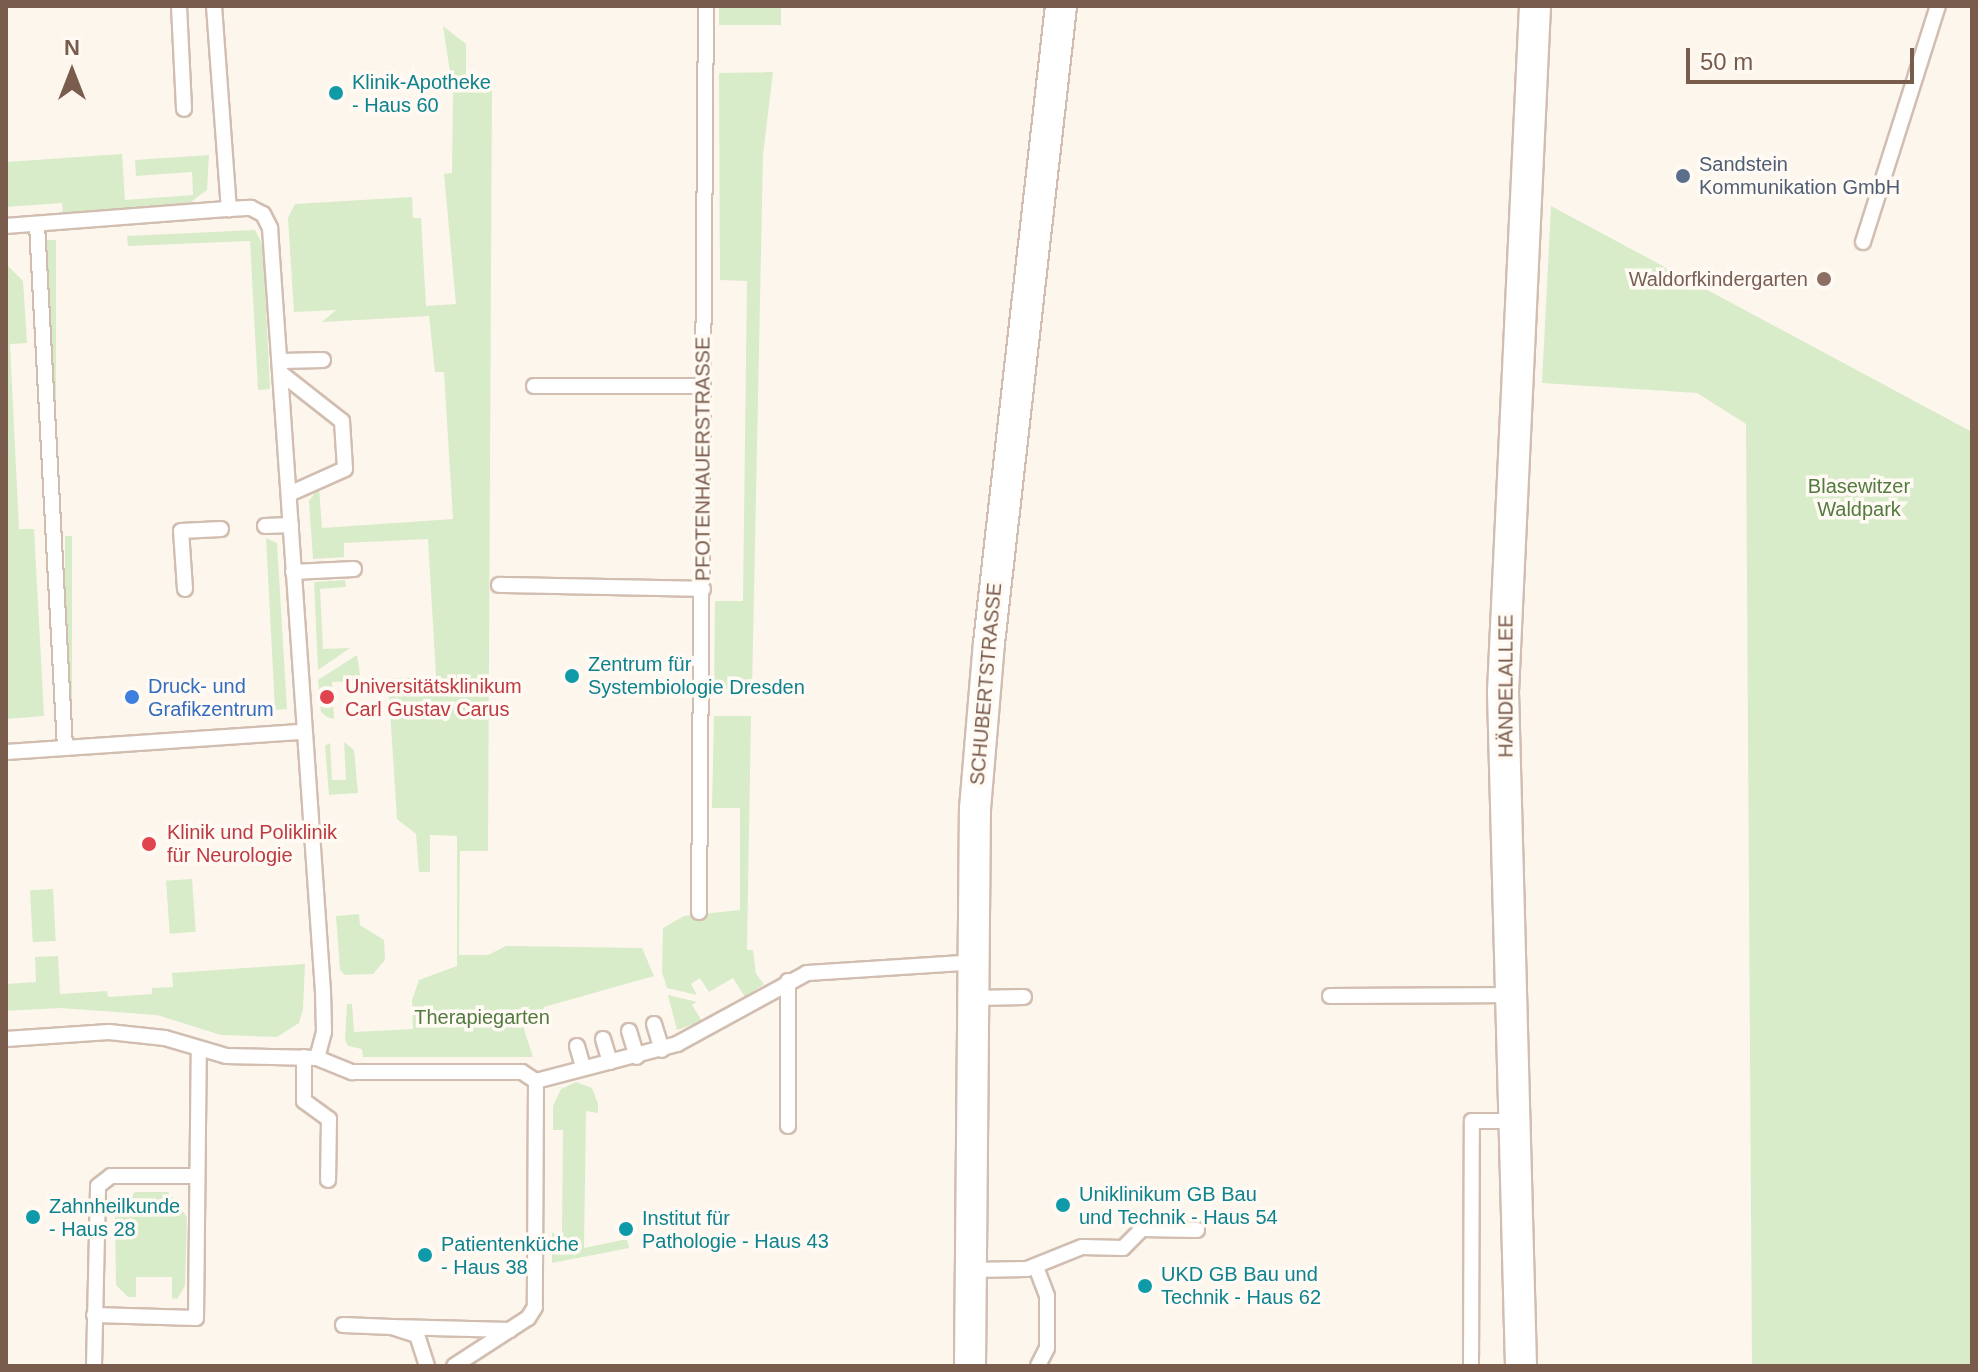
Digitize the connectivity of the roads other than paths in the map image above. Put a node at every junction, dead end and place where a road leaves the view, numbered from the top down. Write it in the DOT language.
graph roads {
  1 [pos="179,6"];
  2 [pos="214,6"];
  3 [pos="706,6"];
  4 [pos="1061,6"];
  5 [pos="1535,6"];
  6 [pos="1938,6"];
  7 [pos="184,109"];
  8 [pos="229,209"];
  9 [pos="37,224"];
  10 [pos="6,226"];
  11 [pos="1863,242"];
  12 [pos="323,360"];
  13 [pos="282,367"];
  14 [pos="534,386"];
  15 [pos="702,386"];
  16 [pos="289,494"];
  17 [pos="291,525"];
  18 [pos="265,526"];
  19 [pos="221,529"];
  20 [pos="354,569"];
  21 [pos="293,572"];
  22 [pos="499,585"];
  23 [pos="185,589"];
  24 [pos="703,589"];
  25 [pos="303,732"];
  26 [pos="65,748"];
  27 [pos="6,752"];
  28 [pos="699,912"];
  29 [pos="976,962"];
  30 [pos="788,981"];
  31 [pos="1512,995"];
  32 [pos="1330,996"];
  33 [pos="1024,997"];
  34 [pos="975,998"];
  35 [pos="654,1024"];
  36 [pos="629,1031"];
  37 [pos="6,1039"];
  38 [pos="603,1039"];
  39 [pos="577,1046"];
  40 [pos="662,1050"];
  41 [pos="199,1052"];
  42 [pos="637,1057"];
  43 [pos="311,1058"];
  44 [pos="610,1062"];
  45 [pos="583,1067"];
  46 [pos="536,1081"];
  47 [pos="1517,1121"];
  48 [pos="788,1126"];
  49 [pos="196,1176"];
  50 [pos="328,1180"];
  51 [pos="1197,1230"];
  52 [pos="1036,1267"];
  53 [pos="971,1270"];
  54 [pos="94,1315"];
  55 [pos="343,1325"];
  56 [pos="392,1327"];
  57 [pos="510,1330"];
  58 [pos="94,1366"];
  59 [pos="427,1366"];
  60 [pos="454,1366"];
  61 [pos="970,1366"];
  62 [pos="1038,1366"];
  63 [pos="1471,1366"];
  64 [pos="1521,1366"];
  1 -- 7 [label="lane"];
  2 -- 8 [label="lane"];
  3 -- 15 [label="lane, PFOTENHAUERSTRASSE"];
  4 -- 29 [label="street, SCHUBERTSTRASSE"];
  5 -- 31 [label="street, HÄNDELALLEE"];
  6 -- 11 [label="lane"];
  8 -- 9 [label="lane"];
  8 -- 13 [label="lane"];
  9 -- 10 [label="lane"];
  9 -- 26 [label="lane"];
  12 -- 13 [label="lane"];
  13 -- 16 [label="lane"];
  13 -- 16 [label="lane"];
  14 -- 15 [label="lane"];
  15 -- 24 [label="lane, PFOTENHAUERSTRASSE"];
  16 -- 17 [label="lane"];
  17 -- 18 [label="lane"];
  17 -- 21 [label="lane"];
  19 -- 23 [label="lane"];
  20 -- 21 [label="lane"];
  21 -- 25 [label="lane"];
  22 -- 24 [label="lane"];
  24 -- 28 [label="lane, PFOTENHAUERSTRASSE"];
  25 -- 26 [label="lane"];
  25 -- 43 [label="lane"];
  26 -- 27 [label="lane"];
  29 -- 30 [label="lane"];
  29 -- 34 [label="street, SCHUBERTSTRASSE"];
  30 -- 40 [label="lane"];
  30 -- 48 [label="lane"];
  31 -- 32 [label="lane"];
  31 -- 47 [label="street, HÄNDELALLEE"];
  33 -- 34 [label="lane"];
  34 -- 53 [label="street, SCHUBERTSTRASSE"];
  35 -- 40 [label="lane"];
  36 -- 42 [label="lane"];
  37 -- 41 [label="lane"];
  38 -- 44 [label="lane"];
  39 -- 45 [label="lane"];
  40 -- 42 [label="lane"];
  41 -- 43 [label="lane"];
  41 -- 49 [label="lane"];
  42 -- 44 [label="lane"];
  43 -- 46 [label="lane"];
  43 -- 50 [label="lane"];
  44 -- 45 [label="lane"];
  45 -- 46 [label="lane"];
  46 -- 57 [label="lane"];
  47 -- 63 [label="lane"];
  47 -- 64 [label="street, HÄNDELALLEE"];
  49 -- 54 [label="lane"];
  49 -- 54 [label="lane"];
  51 -- 52 [label="lane"];
  52 -- 53 [label="lane"];
  52 -- 62 [label="lane"];
  53 -- 61 [label="street, SCHUBERTSTRASSE"];
  54 -- 58 [label="lane"];
  55 -- 56 [label="lane"];
  56 -- 57 [label="lane"];
  56 -- 59 [label="lane"];
  57 -- 60 [label="lane"];
}
